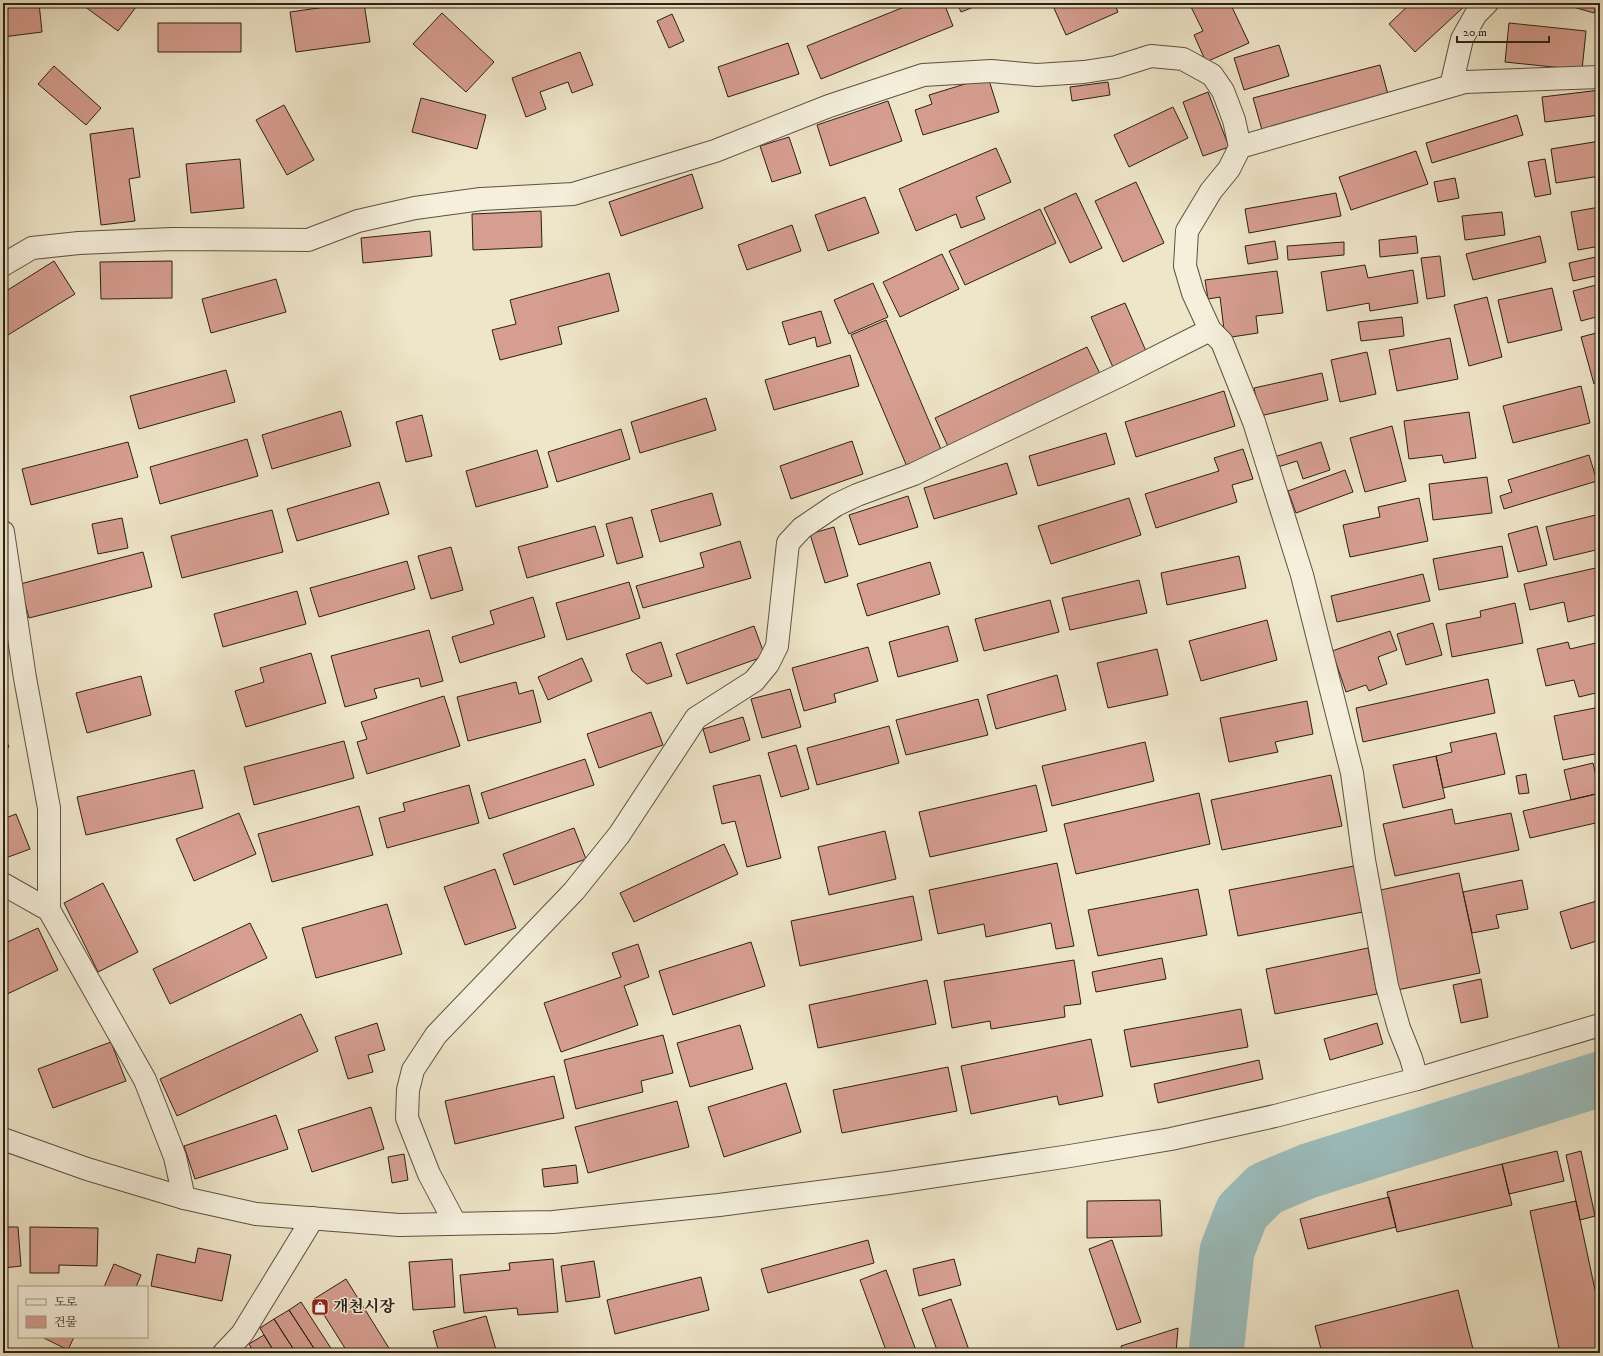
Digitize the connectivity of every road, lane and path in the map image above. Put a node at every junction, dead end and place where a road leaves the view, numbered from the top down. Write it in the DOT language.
graph roads {
  1 [pos="1487,3"];
  2 [pos="1600,77"];
  3 [pos="1451,86"];
  4 [pos="1240,147"];
  5 [pos="3,265"];
  6 [pos="1210,330"];
  7 [pos="3,532"];
  8 [pos="3,884"];
  9 [pos="49,910"];
  10 [pos="1600,1025"];
  11 [pos="1417,1079"];
  12 [pos="3,1139"];
  13 [pos="184,1198"];
  14 [pos="313,1218"];
  15 [pos="455,1223"];
  16 [pos="224,1353"];
  1 -- 3 [label="street"];
  2 -- 3 [label="street"];
  3 -- 4 [label="street"];
  4 -- 5 [label="street"];
  4 -- 6 [label="street"];
  6 -- 11 [label="street"];
  6 -- 15 [label="street"];
  7 -- 9 [label="street"];
  8 -- 9 [label="street"];
  9 -- 13 [label="street"];
  10 -- 11 [label="street"];
  11 -- 15 [label="street"];
  12 -- 13 [label="street"];
  13 -- 14 [label="street"];
  14 -- 15 [label="street"];
  14 -- 16 [label="street"];
}
